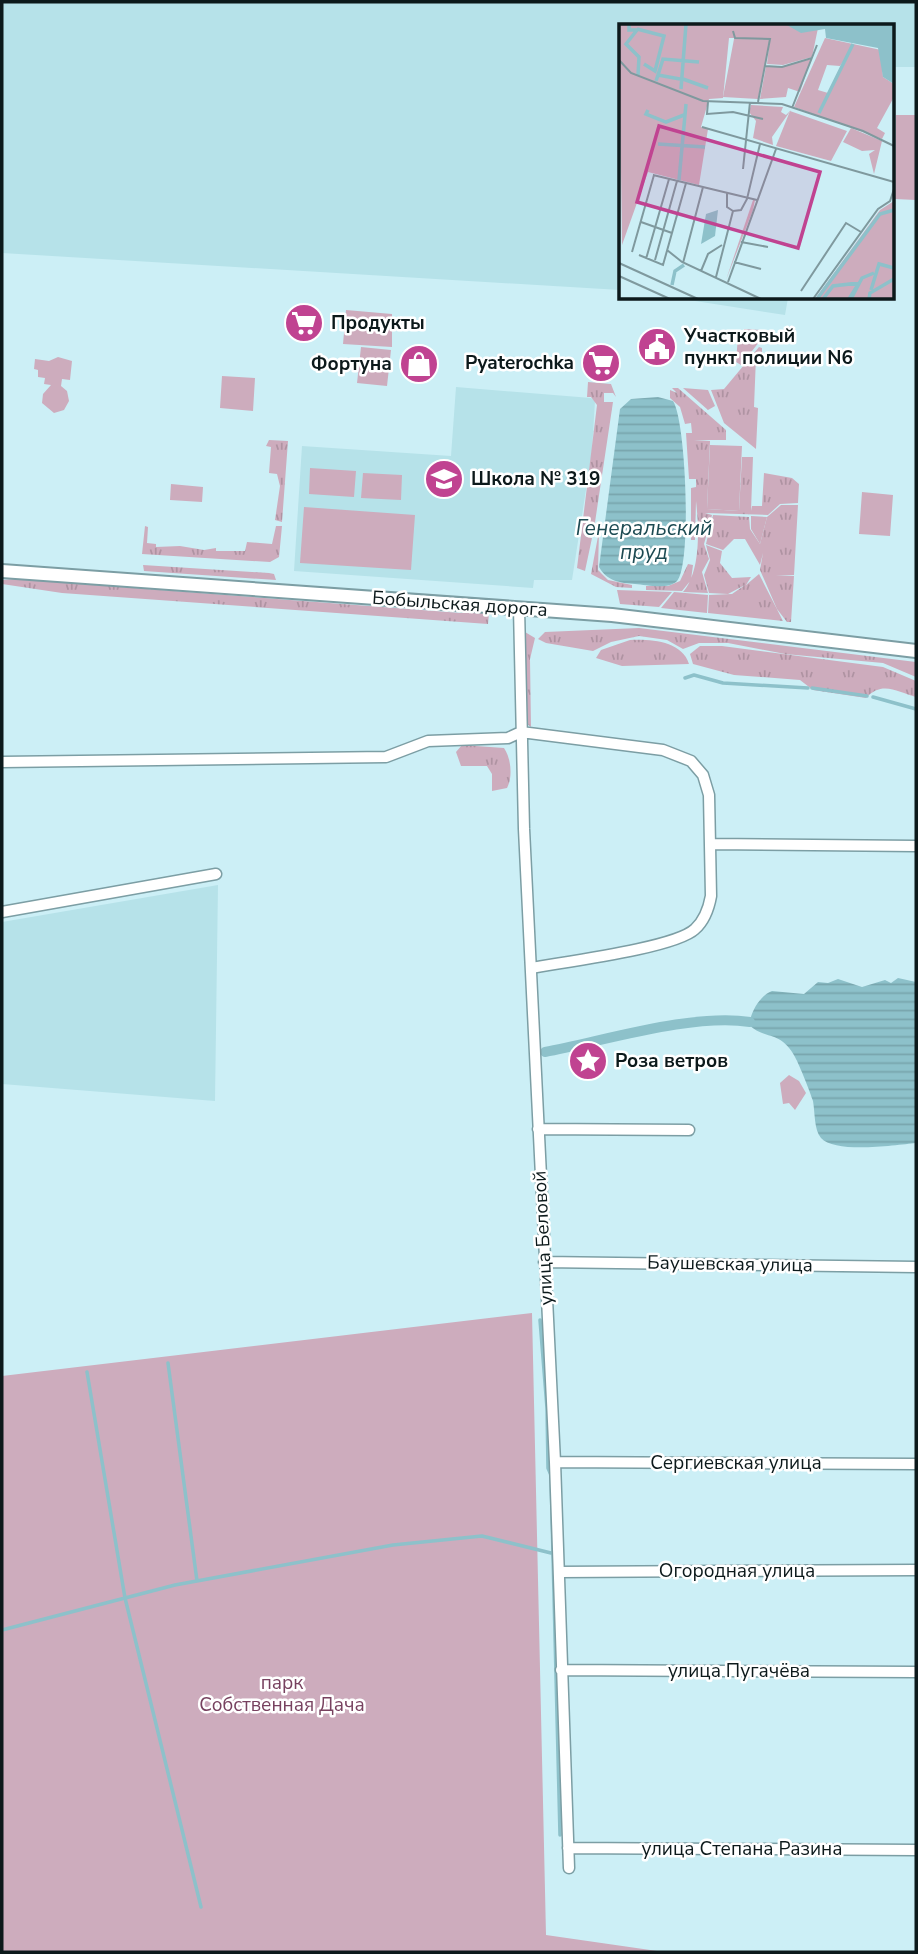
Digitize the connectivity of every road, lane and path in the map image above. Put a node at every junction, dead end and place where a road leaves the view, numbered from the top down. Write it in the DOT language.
graph roads {
  1 [pos="2,571"];
  2 [pos="519,608"];
  3 [pos="916,651"];
  4 [pos="521,732"];
  5 [pos="2,762"];
  6 [pos="711,844"];
  7 [pos="916,846"];
  8 [pos="216,874"];
  9 [pos="2,912"];
  10 [pos="531,968"];
  11 [pos="538,1129"];
  12 [pos="689,1130"];
  13 [pos="544,1262"];
  14 [pos="916,1267"];
  15 [pos="555,1462"];
  16 [pos="916,1464"];
  17 [pos="916,1570"];
  18 [pos="559,1572"];
  19 [pos="561,1670"];
  20 [pos="916,1672"];
  21 [pos="568,1848"];
  22 [pos="916,1850"];
  23 [pos="569,1868"];
  1 -- 2 [label="street, Бобыльская дорога"];
  2 -- 3 [label="street, Бобыльская дорога"];
  2 -- 4 [label="street, улица Беловой"];
  4 -- 5 [label="street"];
  4 -- 6 [label="street"];
  4 -- 10 [label="street, улица Беловой"];
  6 -- 7 [label="street"];
  6 -- 10 [label="street"];
  8 -- 9 [label="street"];
  10 -- 11 [label="street, улица Беловой"];
  11 -- 12 [label="street"];
  11 -- 13 [label="street, улица Беловой"];
  13 -- 14 [label="street, Баушевская улица"];
  13 -- 15 [label="street, улица Беловой"];
  15 -- 16 [label="street, Сергиевская улица"];
  15 -- 18 [label="street, улица Беловой"];
  17 -- 18 [label="street, Огородная улица"];
  18 -- 19 [label="street, улица Беловой"];
  19 -- 20 [label="street, улица Пугачёва"];
  19 -- 21 [label="street, улица Беловой"];
  21 -- 22 [label="street, улица Степана Разина"];
  21 -- 23 [label="street, улица Беловой"];
}
